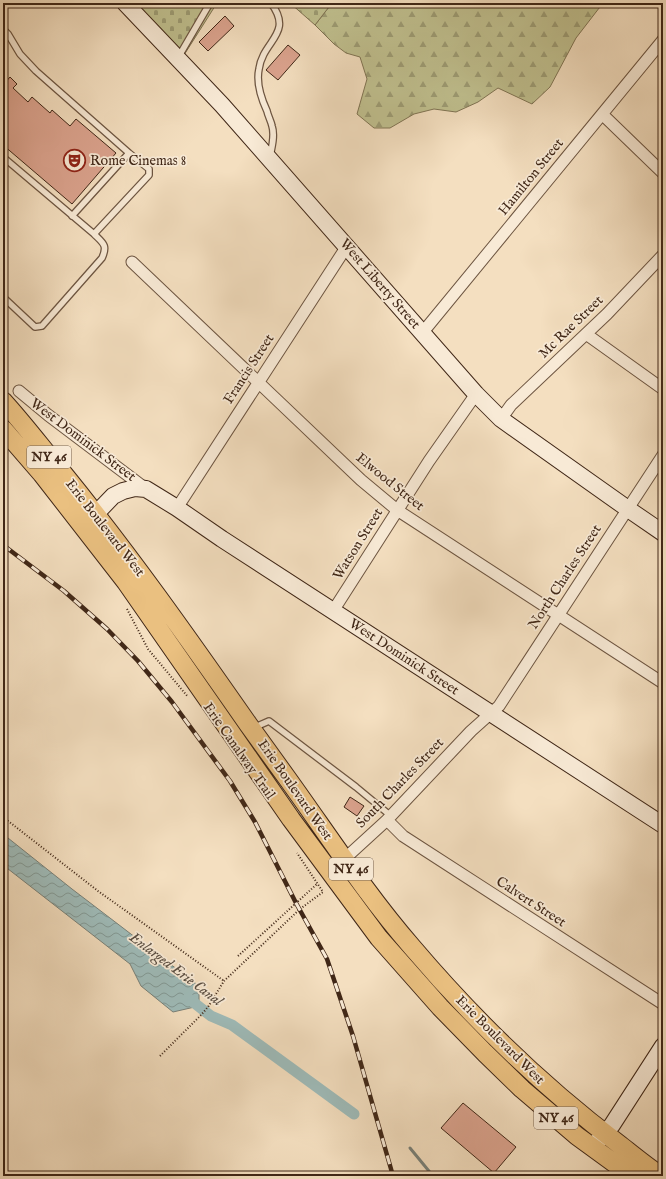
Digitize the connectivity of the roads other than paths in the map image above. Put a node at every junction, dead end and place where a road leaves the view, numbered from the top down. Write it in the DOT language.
graph roads {
  1 [pos="125,3"];
  2 [pos="210,3"];
  3 [pos="271,3"];
  4 [pos="3,29"];
  5 [pos="663,40"];
  6 [pos="178,58"];
  7 [pos="602,114"];
  8 [pos="130,152"];
  9 [pos="269,158"];
  10 [pos="4,160"];
  11 [pos="663,172"];
  12 [pos="72,216"];
  13 [pos="94,234"];
  14 [pos="347,246"];
  15 [pos="663,255"];
  16 [pos="132,262"];
  17 [pos="3,298"];
  18 [pos="423,332"];
  19 [pos="586,334"];
  20 [pos="258,384"];
  21 [pos="663,389"];
  22 [pos="19,391"];
  23 [pos="476,394"];
  24 [pos="3,401"];
  25 [pos="501,419"];
  26 [pos="3,429"];
  27 [pos="663,455"];
  28 [pos="146,489"];
  29 [pos="177,508"];
  30 [pos="628,509"];
  31 [pos="397,510"];
  32 [pos="96,514"];
  33 [pos="83,527"];
  34 [pos="663,533"];
  35 [pos="334,611"];
  36 [pos="558,615"];
  37 [pos="663,683"];
  38 [pos="491,714"];
  39 [pos="251,728"];
  40 [pos="389,818"];
  41 [pos="663,825"];
  42 [pos="344,859"];
  43 [pos="324,878"];
  44 [pos="663,1004"];
  45 [pos="663,1046"];
  46 [pos="604,1134"];
  47 [pos="592,1147"];
  48 [pos="632,1176"];
  49 [pos="661,1176"];
  1 -- 6 [label="street, West Liberty Street"];
  2 -- 6 [label="lane"];
  3 -- 9 [label="lane"];
  4 -- 8 [label="lane"];
  5 -- 7 [label="street, Hamilton Street"];
  6 -- 9 [label="street, West Liberty Street"];
  7 -- 11 [label="street"];
  7 -- 18 [label="street, Hamilton Street"];
  8 -- 12 [label="lane"];
  8 -- 13 [label="lane"];
  9 -- 14 [label="street, West Liberty Street"];
  10 -- 12 [label="lane"];
  12 -- 13 [label="lane"];
  13 -- 17 [label="lane"];
  14 -- 18 [label="street, West Liberty Street"];
  14 -- 20 [label="street, Francis Street"];
  15 -- 19 [label="street, Mc Rae Street"];
  16 -- 20 [label="street, Elwood Street"];
  18 -- 23 [label="street, West Liberty Street"];
  19 -- 21 [label="street"];
  19 -- 25 [label="street, Mc Rae Street"];
  20 -- 29 [label="street, Francis Street"];
  20 -- 31 [label="street, Elwood Street"];
  22 -- 28 [label="street, West Dominick Street"];
  23 -- 25 [label="street, West Liberty Street"];
  23 -- 31 [label="street, Watson Street"];
  24 -- 32 [label="main road, Erie Boulevard West / NY 46"];
  25 -- 30 [label="street, West Liberty Street"];
  26 -- 33 [label="main road, Erie Boulevard West / NY 46"];
  27 -- 30 [label="street, North Charles Street"];
  28 -- 29 [label="street, West Dominick Street"];
  28 -- 32 [label="street, West Dominick Street"];
  29 -- 35 [label="street, West Dominick Street"];
  30 -- 34 [label="street, West Liberty Street"];
  30 -- 36 [label="street, North Charles Street"];
  31 -- 35 [label="street, Watson Street"];
  31 -- 36 [label="street, Elwood Street"];
  32 -- 33 [label="street, West Dominick Street"];
  32 -- 39 [label="main road, Erie Boulevard West / NY 46"];
  33 -- 43 [label="main road, Erie Boulevard West / NY 46"];
  35 -- 38 [label="street, West Dominick Street"];
  36 -- 37 [label="street, Elwood Street"];
  36 -- 38 [label="street, North Charles Street"];
  38 -- 40 [label="street, South Charles Street"];
  38 -- 41 [label="street, West Dominick Street"];
  39 -- 40 [label="lane"];
  39 -- 42 [label="main road, Erie Boulevard West / NY 46"];
  40 -- 42 [label="street, South Charles Street"];
  40 -- 44 [label="street, Calvert Street"];
  42 -- 43 [label="street, South Charles Street"];
  42 -- 46 [label="main road, Erie Boulevard West / NY 46"];
  43 -- 47 [label="main road, Erie Boulevard West / NY 46"];
  45 -- 46 [label="street"];
  46 -- 47 [label="street"];
  46 -- 49 [label="main road, Erie Boulevard West / NY 46"];
  47 -- 48 [label="main road, Erie Boulevard West / NY 46"];
}
